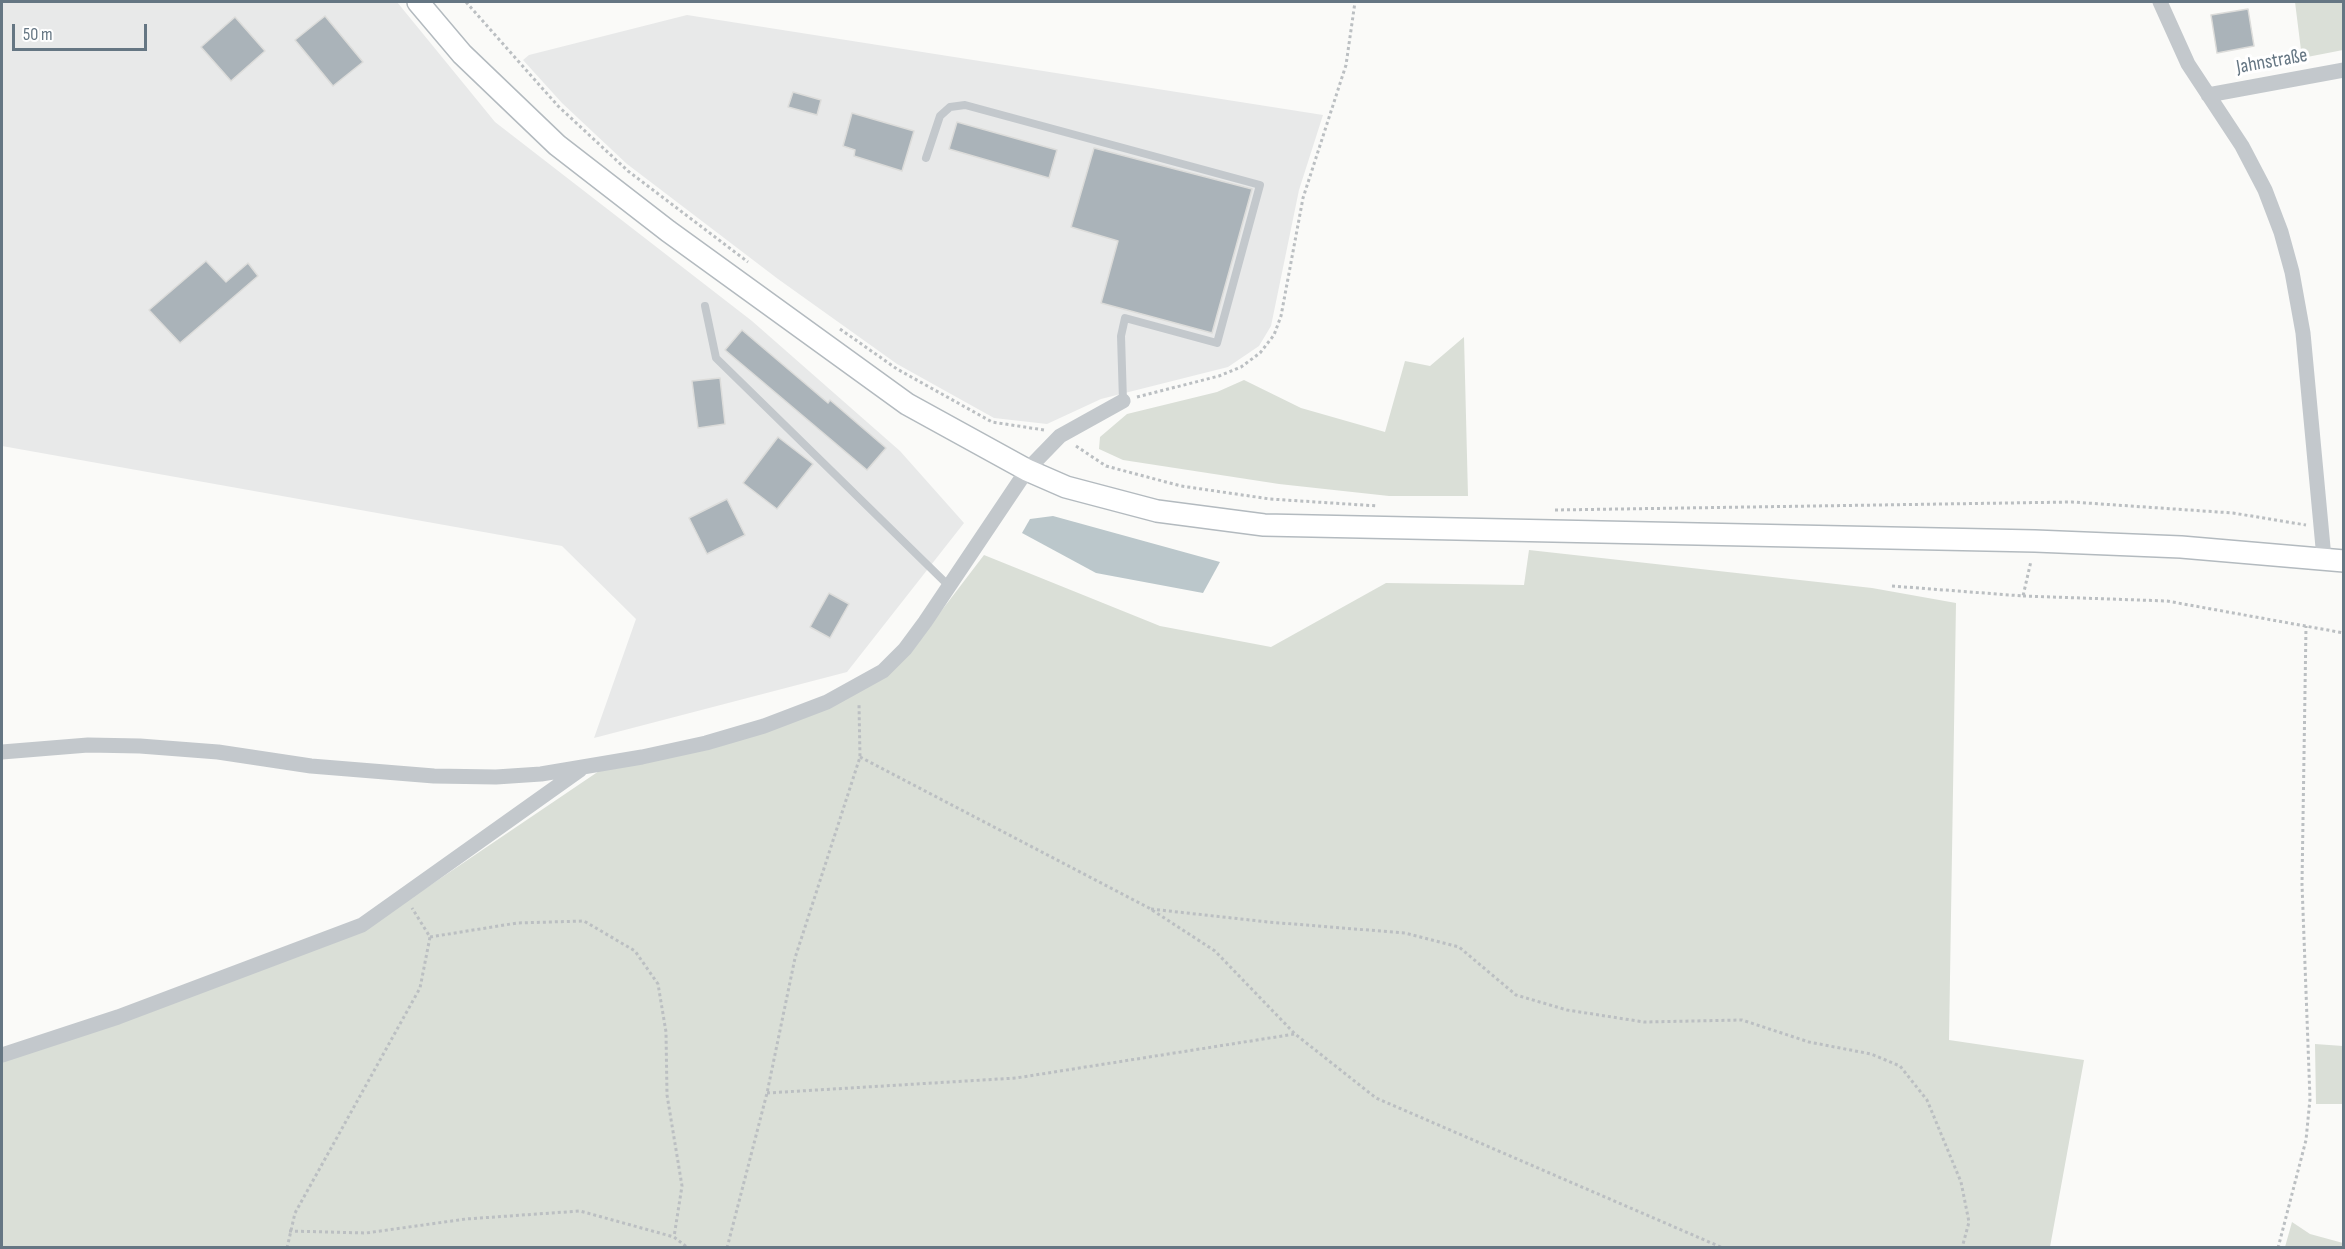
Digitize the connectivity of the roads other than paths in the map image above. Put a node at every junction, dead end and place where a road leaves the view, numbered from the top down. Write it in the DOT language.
graph roads {
  1 [pos="418,2"];
  2 [pos="2160,2"];
  3 [pos="2343,70"];
  4 [pos="2208,95"];
  5 [pos="926,158"];
  6 [pos="705,306"];
  7 [pos="1123,401"];
  8 [pos="1027,470"];
  9 [pos="2334,560"];
  10 [pos="950,587"];
  11 [pos="2,752"];
  12 [pos="583,768"];
  13 [pos="2,1055"];
  1 -- 8 [label="main road"];
  2 -- 4 [label="street"];
  3 -- 4 [label="street, Jahnstraße"];
  4 -- 9 [label="street"];
  5 -- 7 [label="lane"];
  6 -- 10 [label="lane"];
  7 -- 8 [label="street"];
  8 -- 9 [label="main road"];
  8 -- 10 [label="street"];
  10 -- 12 [label="street"];
  11 -- 12 [label="street"];
  12 -- 13 [label="street"];
}
